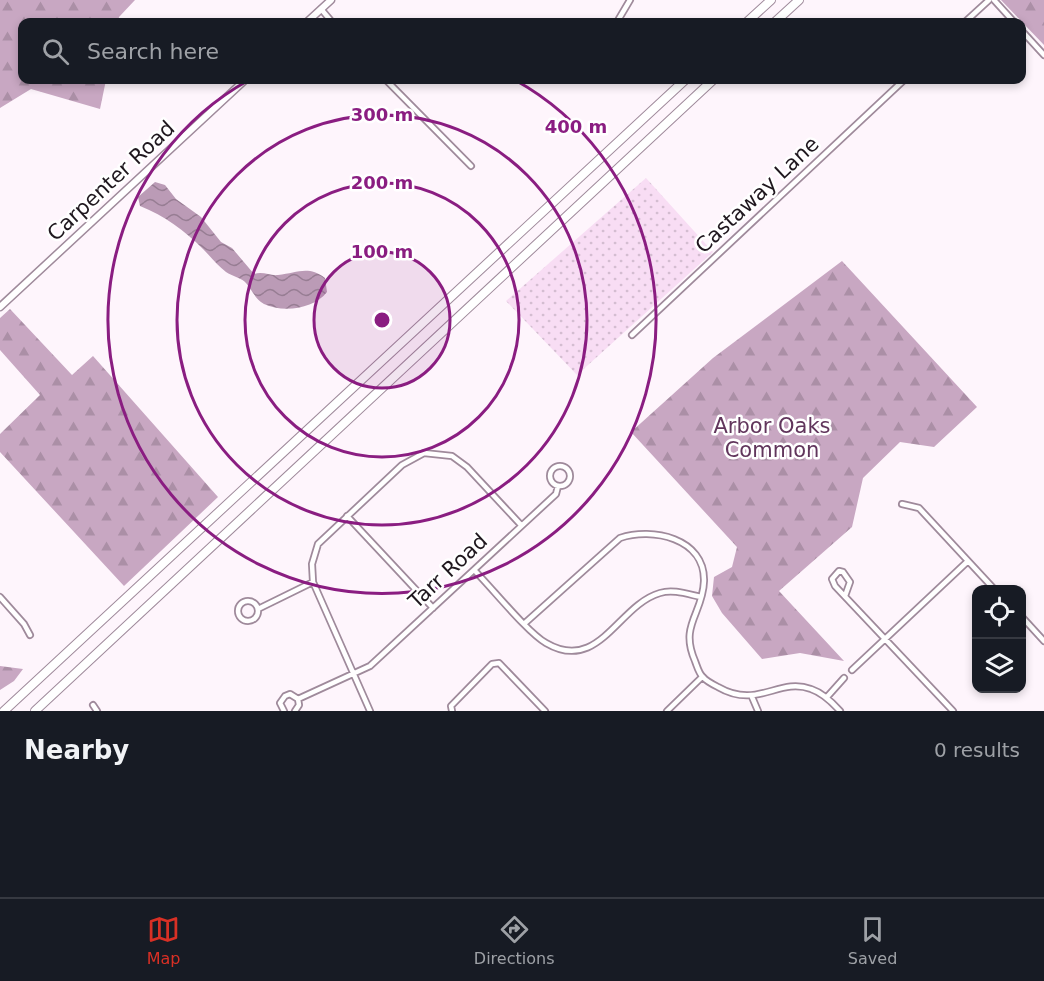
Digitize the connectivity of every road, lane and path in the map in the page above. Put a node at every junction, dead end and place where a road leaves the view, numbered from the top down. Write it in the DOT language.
graph roads {
  1 [pos="331,0"];
  2 [pos="630,0"];
  3 [pos="771,0"];
  4 [pos="799,0"];
  5 [pos="992,0"];
  6 [pos="321,9"];
  7 [pos="311,18"];
  8 [pos="329,18"];
  9 [pos="619,18"];
  10 [pos="751,18"];
  11 [pos="779,18"];
  12 [pos="970,18"];
  13 [pos="1010,18"];
  14 [pos="1026,36"];
  15 [pos="1044,56"];
  16 [pos="241,84"];
  17 [pos="390,84"];
  18 [pos="681,84"];
  19 [pos="709,84"];
  20 [pos="900,84"];
  21 [pos="471,166"];
  22 [pos="0,307"];
  23 [pos="632,335"];
  24 [pos="558,486"];
  25 [pos="902,504"];
  26 [pos="347,516"];
  27 [pos="521,525"];
  28 [pos="968,561"];
  29 [pos="474,570"];
  30 [pos="313,582"];
  31 [pos="990,585"];
  32 [pos="845,596"];
  33 [pos="0,597"];
  34 [pos="701,597"];
  35 [pos="433,608"];
  36 [pos="258,609"];
  37 [pos="1026,621"];
  38 [pos="525,623"];
  39 [pos="30,635"];
  40 [pos="885,639"];
  41 [pos="1044,641"];
  42 [pos="852,670"];
  43 [pos="354,675"];
  44 [pos="702,677"];
  45 [pos="844,678"];
  46 [pos="66,682"];
  47 [pos="752,697"];
  48 [pos="826,697"];
  49 [pos="298,699"];
  50 [pos="93,705"];
  51 [pos="2,711"];
  52 [pos="35,711"];
  53 [pos="40,711"];
  54 [pos="97,711"];
  55 [pos="284,711"];
  56 [pos="295,711"];
  57 [pos="370,711"];
  58 [pos="453,711"];
  59 [pos="545,711"];
  60 [pos="667,711"];
  61 [pos="758,711"];
  62 [pos="840,711"];
  63 [pos="953,711"];
  1 -- 6 [label="main road"];
  2 -- 9 [label="street"];
  3 -- 10 [label="highway"];
  4 -- 11 [label="highway"];
  5 -- 12 [label="street"];
  5 -- 13 [label="street"];
  6 -- 7 [label="main road"];
  6 -- 8 [label="street"];
  14 -- 15 [label="street"];
  16 -- 22 [label="main road, Carpenter Road"];
  17 -- 21 [label="street"];
  18 -- 51 [label="highway"];
  19 -- 46 [label="highway"];
  20 -- 23 [label="street, Castaway Lane"];
  24 -- 24 [label="street"];
  24 -- 27 [label="street, Tarr Road"];
  25 -- 28 [label="street"];
  26 -- 27 [label="street"];
  26 -- 30 [label="street"];
  26 -- 35 [label="street"];
  27 -- 29 [label="street, Tarr Road"];
  28 -- 31 [label="street"];
  28 -- 40 [label="street"];
  29 -- 35 [label="street, Tarr Road"];
  29 -- 38 [label="street"];
  30 -- 36 [label="street"];
  30 -- 43 [label="street"];
  32 -- 32 [label="street"];
  32 -- 40 [label="street"];
  33 -- 39 [label="street"];
  34 -- 38 [label="street"];
  34 -- 38 [label="street"];
  34 -- 44 [label="street"];
  35 -- 43 [label="street, Tarr Road"];
  36 -- 36 [label="street"];
  37 -- 41 [label="street"];
  40 -- 42 [label="street"];
  40 -- 63 [label="street"];
  43 -- 49 [label="street, Tarr Road"];
  43 -- 57 [label="street"];
  44 -- 47 [label="street"];
  44 -- 60 [label="street"];
  45 -- 48 [label="street"];
  46 -- 52 [label="highway"];
  46 -- 53 [label="highway"];
  47 -- 48 [label="street"];
  47 -- 61 [label="street"];
  48 -- 62 [label="street"];
  49 -- 55 [label="street, Tarr Road"];
  49 -- 56 [label="street"];
  50 -- 54 [label="street"];
  58 -- 59 [label="street"];
}
